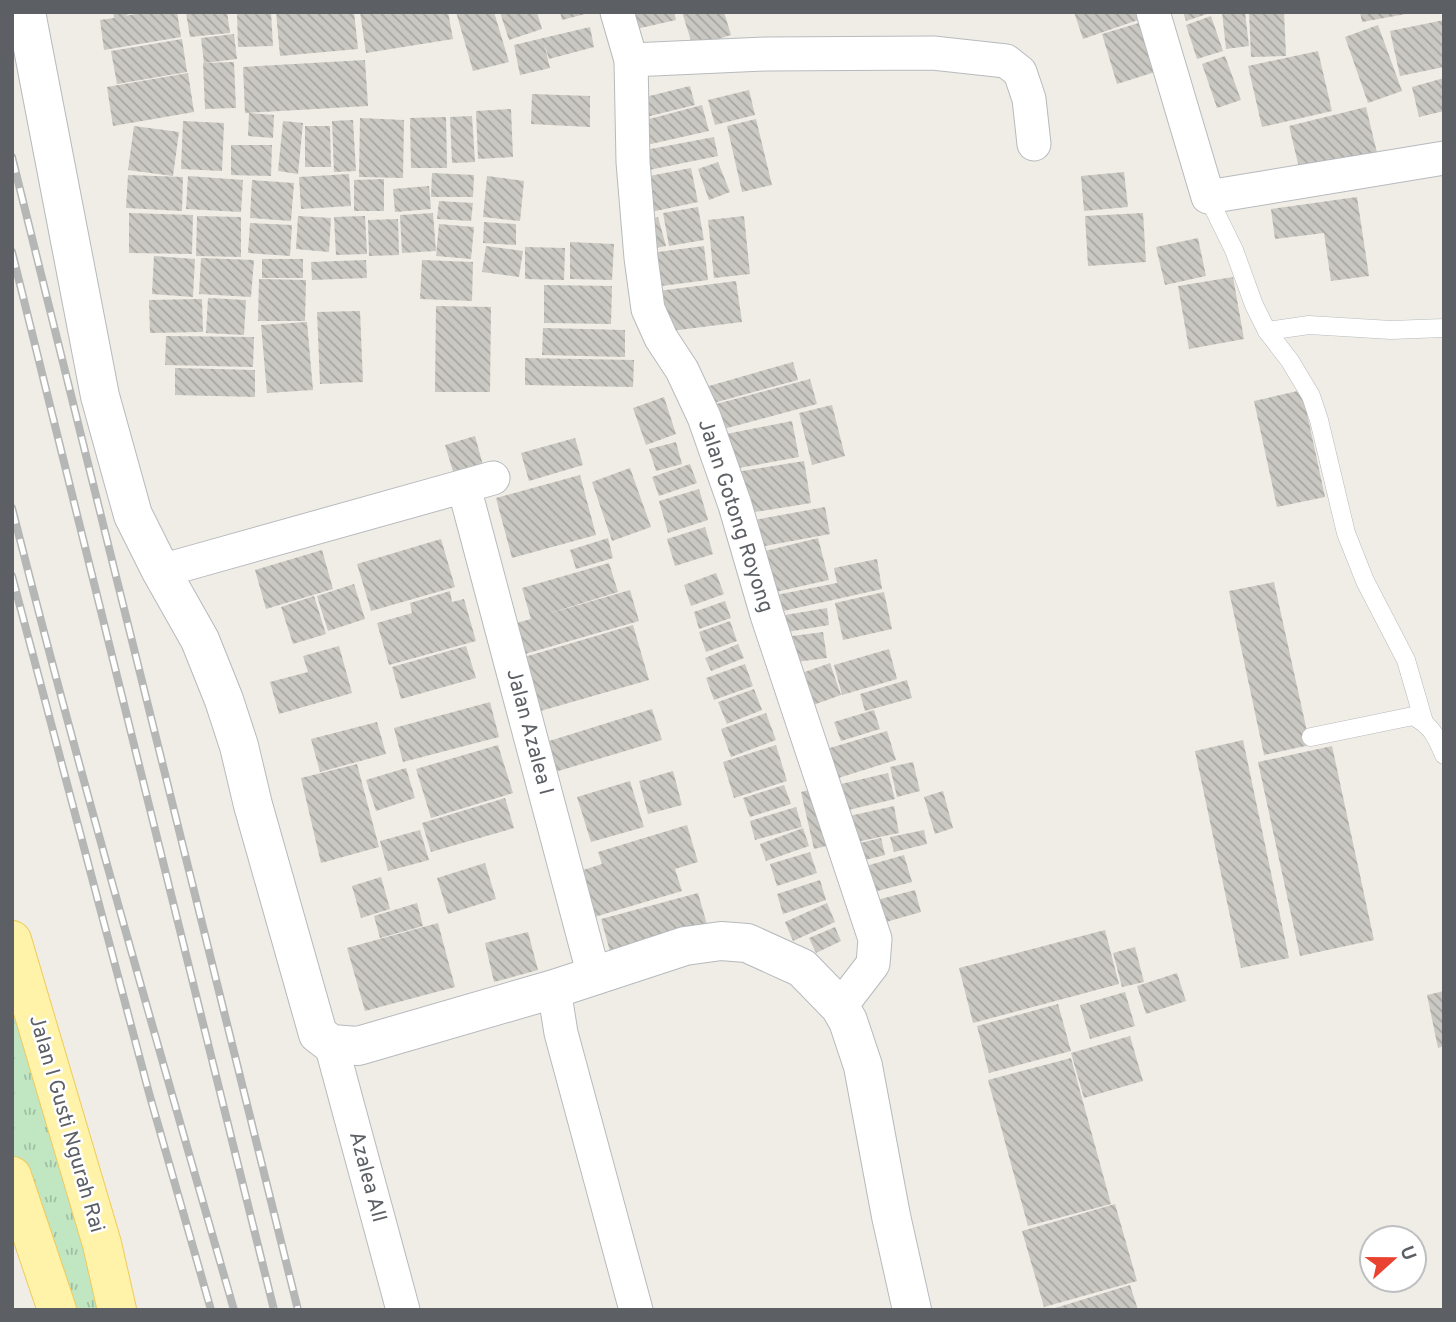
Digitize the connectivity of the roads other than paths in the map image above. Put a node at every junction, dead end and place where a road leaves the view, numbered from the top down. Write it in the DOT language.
graph roads {
  1 [pos="26,12"];
  2 [pos="617,12"];
  3 [pos="1153,12"];
  4 [pos="631,60"];
  5 [pos="1034,144"];
  6 [pos="1444,158"];
  7 [pos="1208,197"];
  8 [pos="1444,328"];
  9 [pos="1267,331"];
  10 [pos="161,571"];
  11 [pos="1424,722"];
  12 [pos="1311,737"];
  13 [pos="1444,755"];
  14 [pos="12,940"];
  15 [pos="594,976"];
  16 [pos="554,989"];
  17 [pos="840,1007"];
  18 [pos="331,1044"];
  19 [pos="14,1191"];
  20 [pos="57,1310"];
  21 [pos="117,1310"];
  22 [pos="403,1310"];
  23 [pos="636,1310"];
  24 [pos="912,1310"];
  1 -- 10 [label="street"];
  2 -- 4 [label="street, Jalan Gotong Royong"];
  3 -- 7 [label="street"];
  4 -- 5 [label="street"];
  4 -- 17 [label="street, Jalan Gotong Royong"];
  6 -- 7 [label="street"];
  7 -- 9 [label="lane"];
  8 -- 9 [label="lane"];
  9 -- 11 [label="lane"];
  10 -- 15 [label="street, Jalan Azalea I"];
  10 -- 18 [label="street"];
  11 -- 12 [label="lane"];
  11 -- 13 [label="lane"];
  14 -- 21 [label="main road, Jalan I Gusti Ngurah Rai"];
  15 -- 16 [label="street"];
  15 -- 17 [label="street"];
  16 -- 18 [label="street"];
  16 -- 23 [label="street"];
  17 -- 24 [label="street"];
  18 -- 22 [label="street, Azalea All"];
  19 -- 20 [label="main road"];
}
